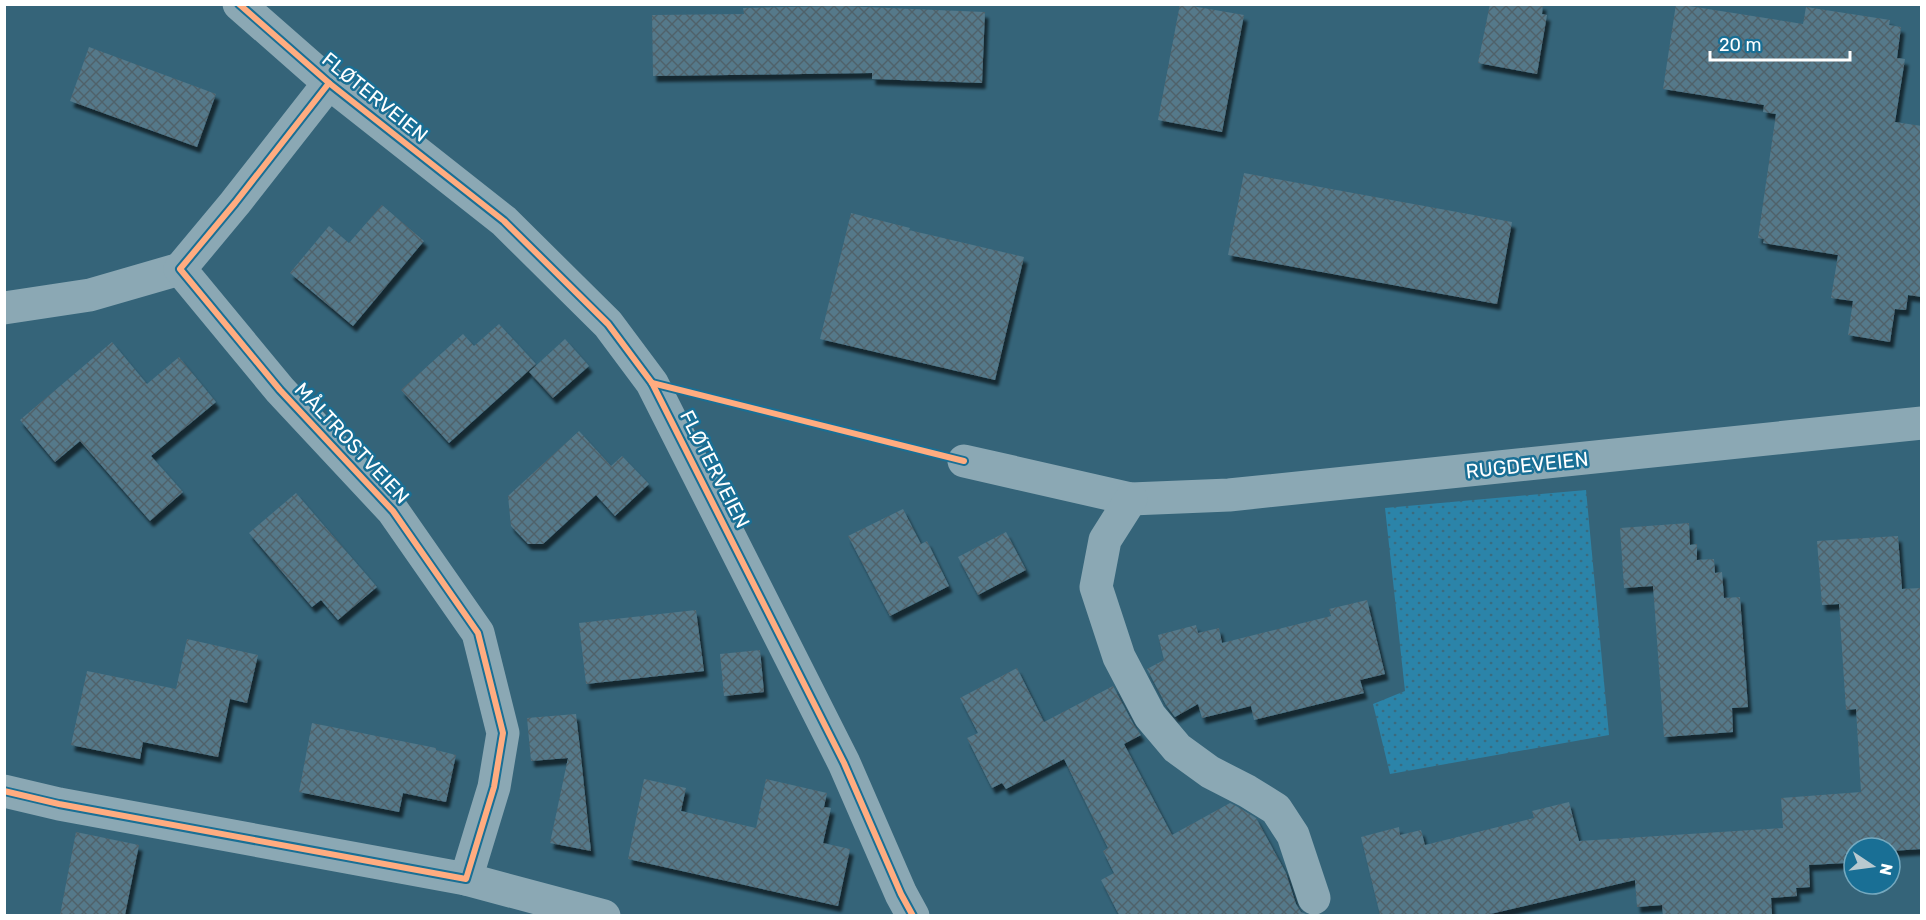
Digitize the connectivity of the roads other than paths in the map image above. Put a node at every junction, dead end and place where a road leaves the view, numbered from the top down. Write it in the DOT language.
graph roads {
  1 [pos="239,4"];
  2 [pos="329,83"];
  3 [pos="180,269"];
  4 [pos="4,308"];
  5 [pos="1922,423"];
  6 [pos="964,461"];
  7 [pos="1131,499"];
  8 [pos="4,791"];
  9 [pos="466,879"];
  10 [pos="1314,898"];
  11 [pos="604,915"];
  12 [pos="913,915"];
  1 -- 2 [label="street, FLØTERVEIEN"];
  2 -- 3 [label="street"];
  2 -- 12 [label="street, FLØTERVEIEN"];
  3 -- 4 [label="street"];
  3 -- 9 [label="street, MÅLTROSTVEIEN"];
  5 -- 7 [label="street, RUGDEVEIEN"];
  6 -- 7 [label="street, RUGDEVEIEN"];
  7 -- 10 [label="street"];
  8 -- 9 [label="street"];
  9 -- 11 [label="street"];
}
